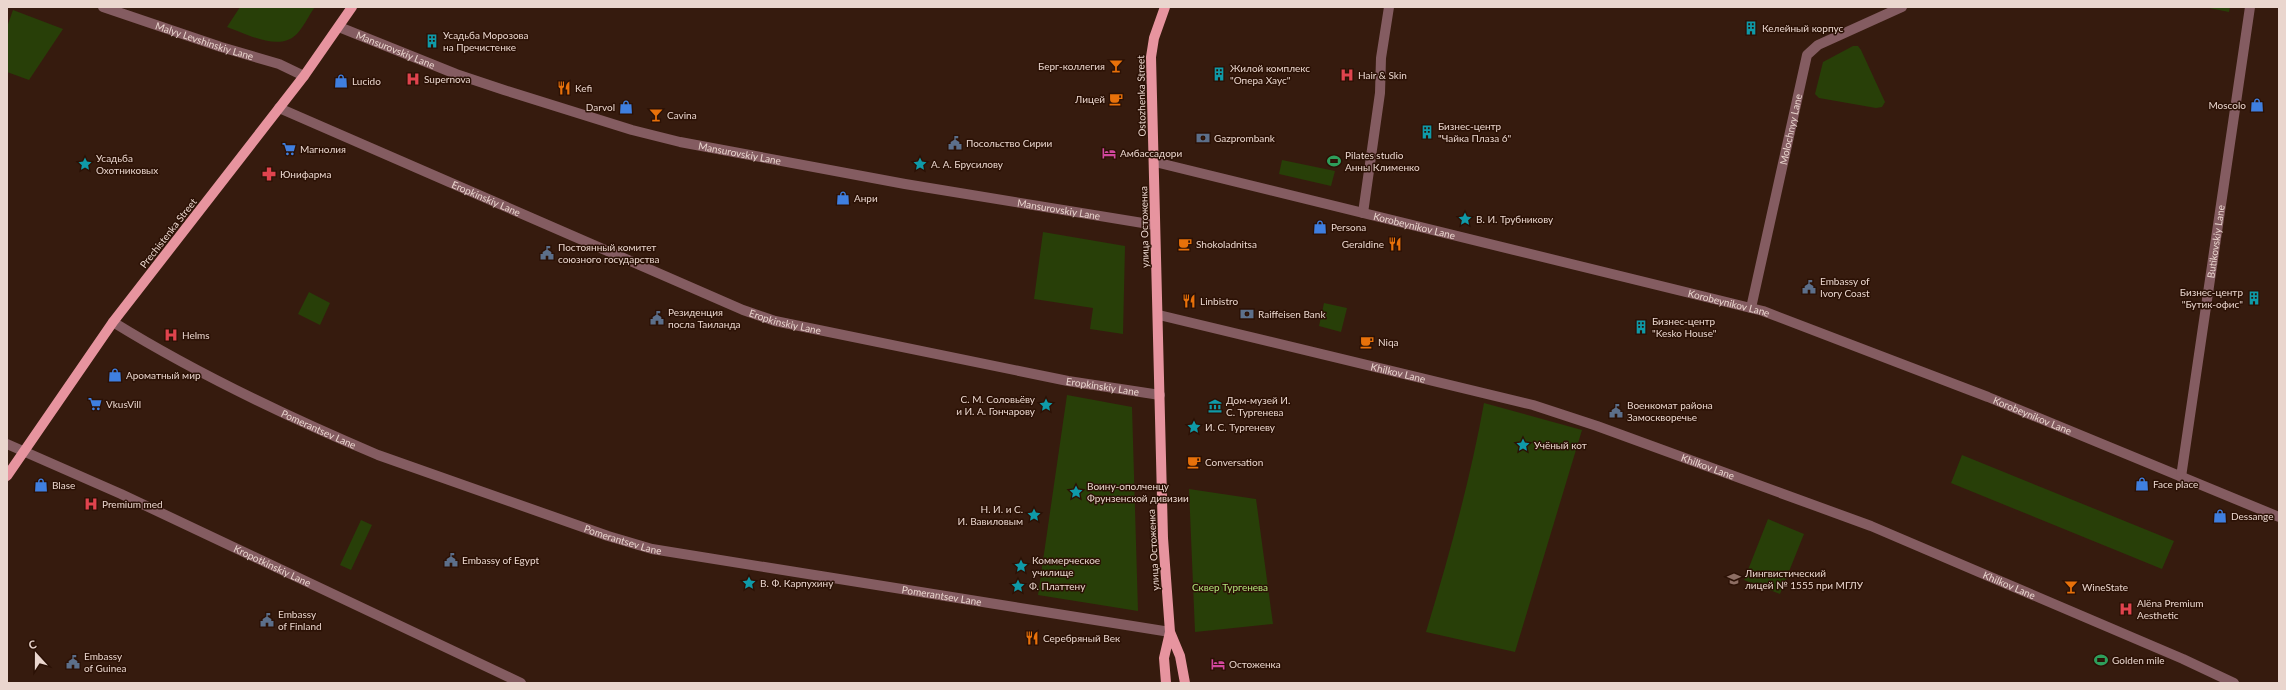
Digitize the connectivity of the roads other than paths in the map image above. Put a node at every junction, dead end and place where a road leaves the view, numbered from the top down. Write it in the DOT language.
graph roads {
  1 [pos="103,7"];
  2 [pos="352,7"];
  3 [pos="1165,7"];
  4 [pos="1389,7"];
  5 [pos="1902,7"];
  6 [pos="2250,7"];
  7 [pos="339,27"];
  8 [pos="304,76"];
  9 [pos="279,108"];
  10 [pos="1155,162"];
  11 [pos="1363,213"];
  12 [pos="1155,225"];
  13 [pos="1752,308"];
  14 [pos="1159,315"];
  15 [pos="113,322"];
  16 [pos="1160,395"];
  17 [pos="7,444"];
  18 [pos="24,450"];
  19 [pos="7,476"];
  20 [pos="2181,477"];
  21 [pos="2279,517"];
  22 [pos="1170,632"];
  23 [pos="521,683"];
  24 [pos="1166,683"];
  25 [pos="1185,683"];
  26 [pos="2234,683"];
  1 -- 8 [label="street, Malyy Levshinskiy Lane"];
  2 -- 7 [label="main road, Prechistenka Street"];
  3 -- 10 [label="main road, Ostozhenka Street"];
  4 -- 11 [label="street"];
  5 -- 13 [label="street, Molochnyy Lane"];
  6 -- 20 [label="street, Butikovskiy Lane"];
  7 -- 8 [label="main road, Prechistenka Street"];
  7 -- 12 [label="street, Mansurovskiy Lane"];
  8 -- 9 [label="main road, Prechistenka Street"];
  9 -- 15 [label="main road, Prechistenka Street"];
  9 -- 16 [label="street, Eropkinskiy Lane"];
  10 -- 11 [label="street, Korobeynikov Lane"];
  10 -- 12 [label="main road, улица Остоженка"];
  11 -- 13 [label="street, Korobeynikov Lane"];
  12 -- 14 [label="main road, улица Остоженка"];
  13 -- 20 [label="street, Korobeynikov Lane"];
  14 -- 16 [label="main road"];
  14 -- 26 [label="street, Khilkov Lane"];
  15 -- 18 [label="main road, Prechistenka Street"];
  15 -- 22 [label="street, Pomerantsev Lane"];
  16 -- 22 [label="main road, улица Остоженка"];
  17 -- 18 [label="street, Kropotkinskiy Lane"];
  18 -- 19 [label="main road, Prechistenka Street"];
  18 -- 23 [label="street, Kropotkinskiy Lane"];
  20 -- 21 [label="street, Korobeynikov Lane"];
  22 -- 24 [label="main road"];
  22 -- 25 [label="main road"];
}
